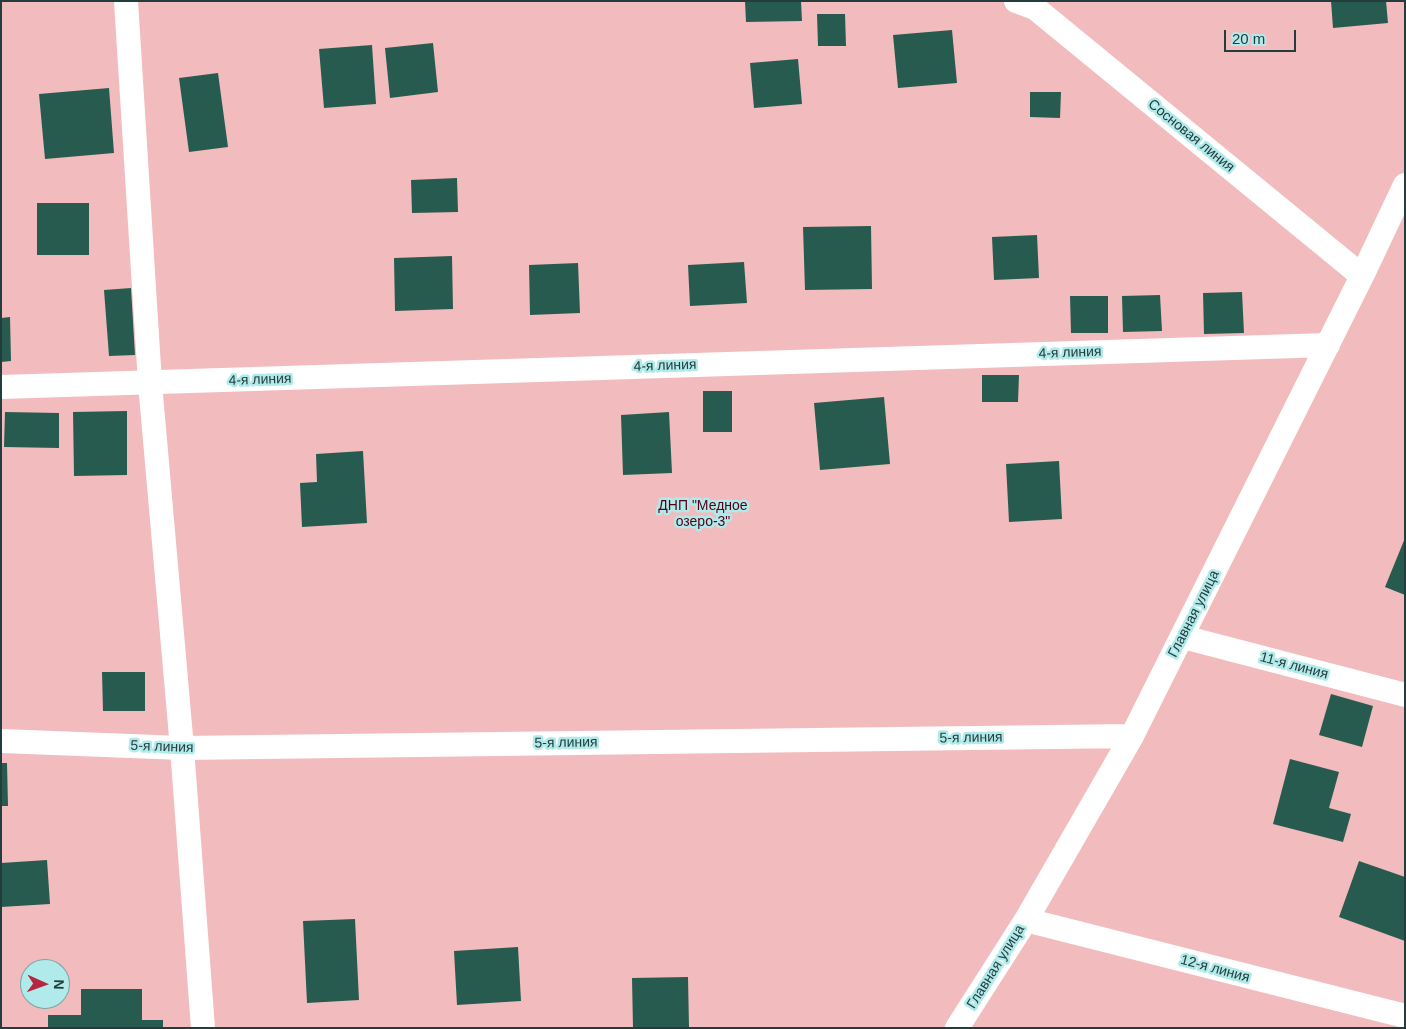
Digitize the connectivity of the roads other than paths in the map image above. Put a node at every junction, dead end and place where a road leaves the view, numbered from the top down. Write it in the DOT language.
graph roads {
  1 [pos="126,1"];
  2 [pos="1016,1"];
  3 [pos="1405,186"];
  4 [pos="1362,276"];
  5 [pos="1328,344"];
  6 [pos="150,383"];
  7 [pos="1,387"];
  8 [pos="1183,637"];
  9 [pos="1405,695"];
  10 [pos="1132,736"];
  11 [pos="1,741"];
  12 [pos="182,748"];
  13 [pos="1026,920"];
  14 [pos="1405,1016"];
  15 [pos="203,1028"];
  16 [pos="957,1028"];
  1 -- 6 [label="street"];
  2 -- 4 [label="street, Сосновая линия"];
  3 -- 4 [label="street, Главная улица"];
  4 -- 5 [label="street, Главная улица"];
  5 -- 6 [label="street, 4-я линия"];
  5 -- 8 [label="street, Главная улица"];
  6 -- 7 [label="street, 4-я линия"];
  6 -- 12 [label="street"];
  8 -- 9 [label="street, 11-я линия"];
  8 -- 10 [label="street, Главная улица"];
  10 -- 12 [label="street, 5-я линия"];
  10 -- 13 [label="street, Главная улица"];
  11 -- 12 [label="street, 5-я линия"];
  12 -- 15 [label="street"];
  13 -- 14 [label="street, 12-я линия"];
  13 -- 16 [label="street, Главная улица"];
}
